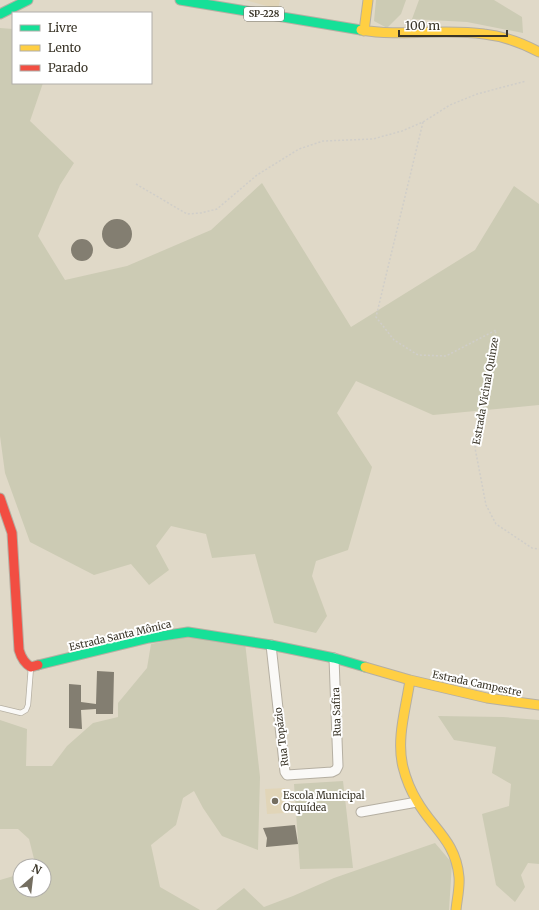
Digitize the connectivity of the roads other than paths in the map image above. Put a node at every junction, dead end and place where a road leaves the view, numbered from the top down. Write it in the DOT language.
graph roads {
  1 [pos="13,0"];
  2 [pos="28,0"];
  3 [pos="180,0"];
  4 [pos="368,0"];
  5 [pos="0,3"];
  6 [pos="227,4"];
  7 [pos="0,14"];
  8 [pos="364,31"];
  9 [pos="539,52"];
  10 [pos="0,498"];
  11 [pos="270,646"];
  12 [pos="334,658"];
  13 [pos="31,667"];
  14 [pos="410,680"];
  15 [pos="539,705"];
  16 [pos="0,708"];
  17 [pos="338,766"];
  18 [pos="417,802"];
  19 [pos="361,812"];
  20 [pos="456,910"];
  1 -- 5 [label="street"];
  2 -- 7 [label="street"];
  3 -- 6 [label="street, SP-228"];
  4 -- 8 [label="street"];
  6 -- 8 [label="street, SP-228"];
  8 -- 9 [label="street, SP-228"];
  10 -- 13 [label="street"];
  11 -- 12 [label="street, Estrada Santa Mônica"];
  11 -- 13 [label="street, Estrada Santa Mônica"];
  11 -- 17 [label="street, Rua Topázio"];
  12 -- 14 [label="street, Estrada Santa Mônica"];
  12 -- 17 [label="street, Rua Safira"];
  13 -- 16 [label="lane"];
  14 -- 15 [label="street, Estrada Campestre"];
  14 -- 18 [label="street"];
  18 -- 19 [label="street"];
  18 -- 20 [label="street"];
}
